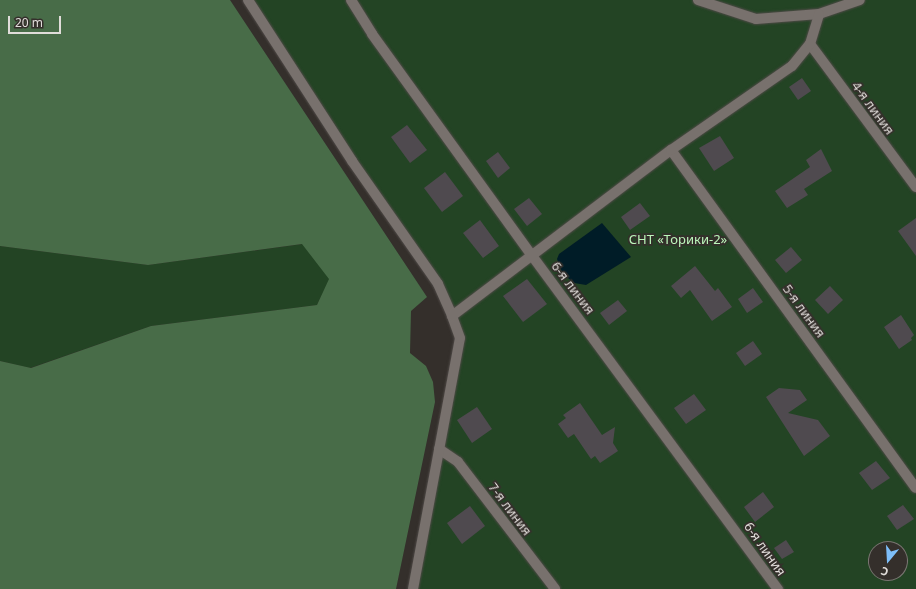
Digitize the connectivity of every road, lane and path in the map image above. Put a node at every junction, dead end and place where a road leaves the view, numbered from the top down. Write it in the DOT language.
graph roads {
  1 [pos="248,0"];
  2 [pos="351,0"];
  3 [pos="698,0"];
  4 [pos="860,0"];
  5 [pos="819,14"];
  6 [pos="810,44"];
  7 [pos="671,150"];
  8 [pos="916,188"];
  9 [pos="533,257"];
  10 [pos="452,316"];
  11 [pos="439,449"];
  12 [pos="916,488"];
  13 [pos="413,589"];
  14 [pos="555,589"];
  15 [pos="778,589"];
  1 -- 10 [label="street"];
  2 -- 9 [label="street, 6-я линия"];
  3 -- 5 [label="street"];
  4 -- 5 [label="street"];
  5 -- 6 [label="street"];
  6 -- 7 [label="street"];
  6 -- 8 [label="street, 4-я линия"];
  7 -- 9 [label="street"];
  7 -- 12 [label="street, 5-я линия"];
  9 -- 10 [label="street"];
  9 -- 15 [label="street, 6-я линия"];
  10 -- 11 [label="street"];
  11 -- 13 [label="street"];
  11 -- 14 [label="street, 7-я линия"];
}
